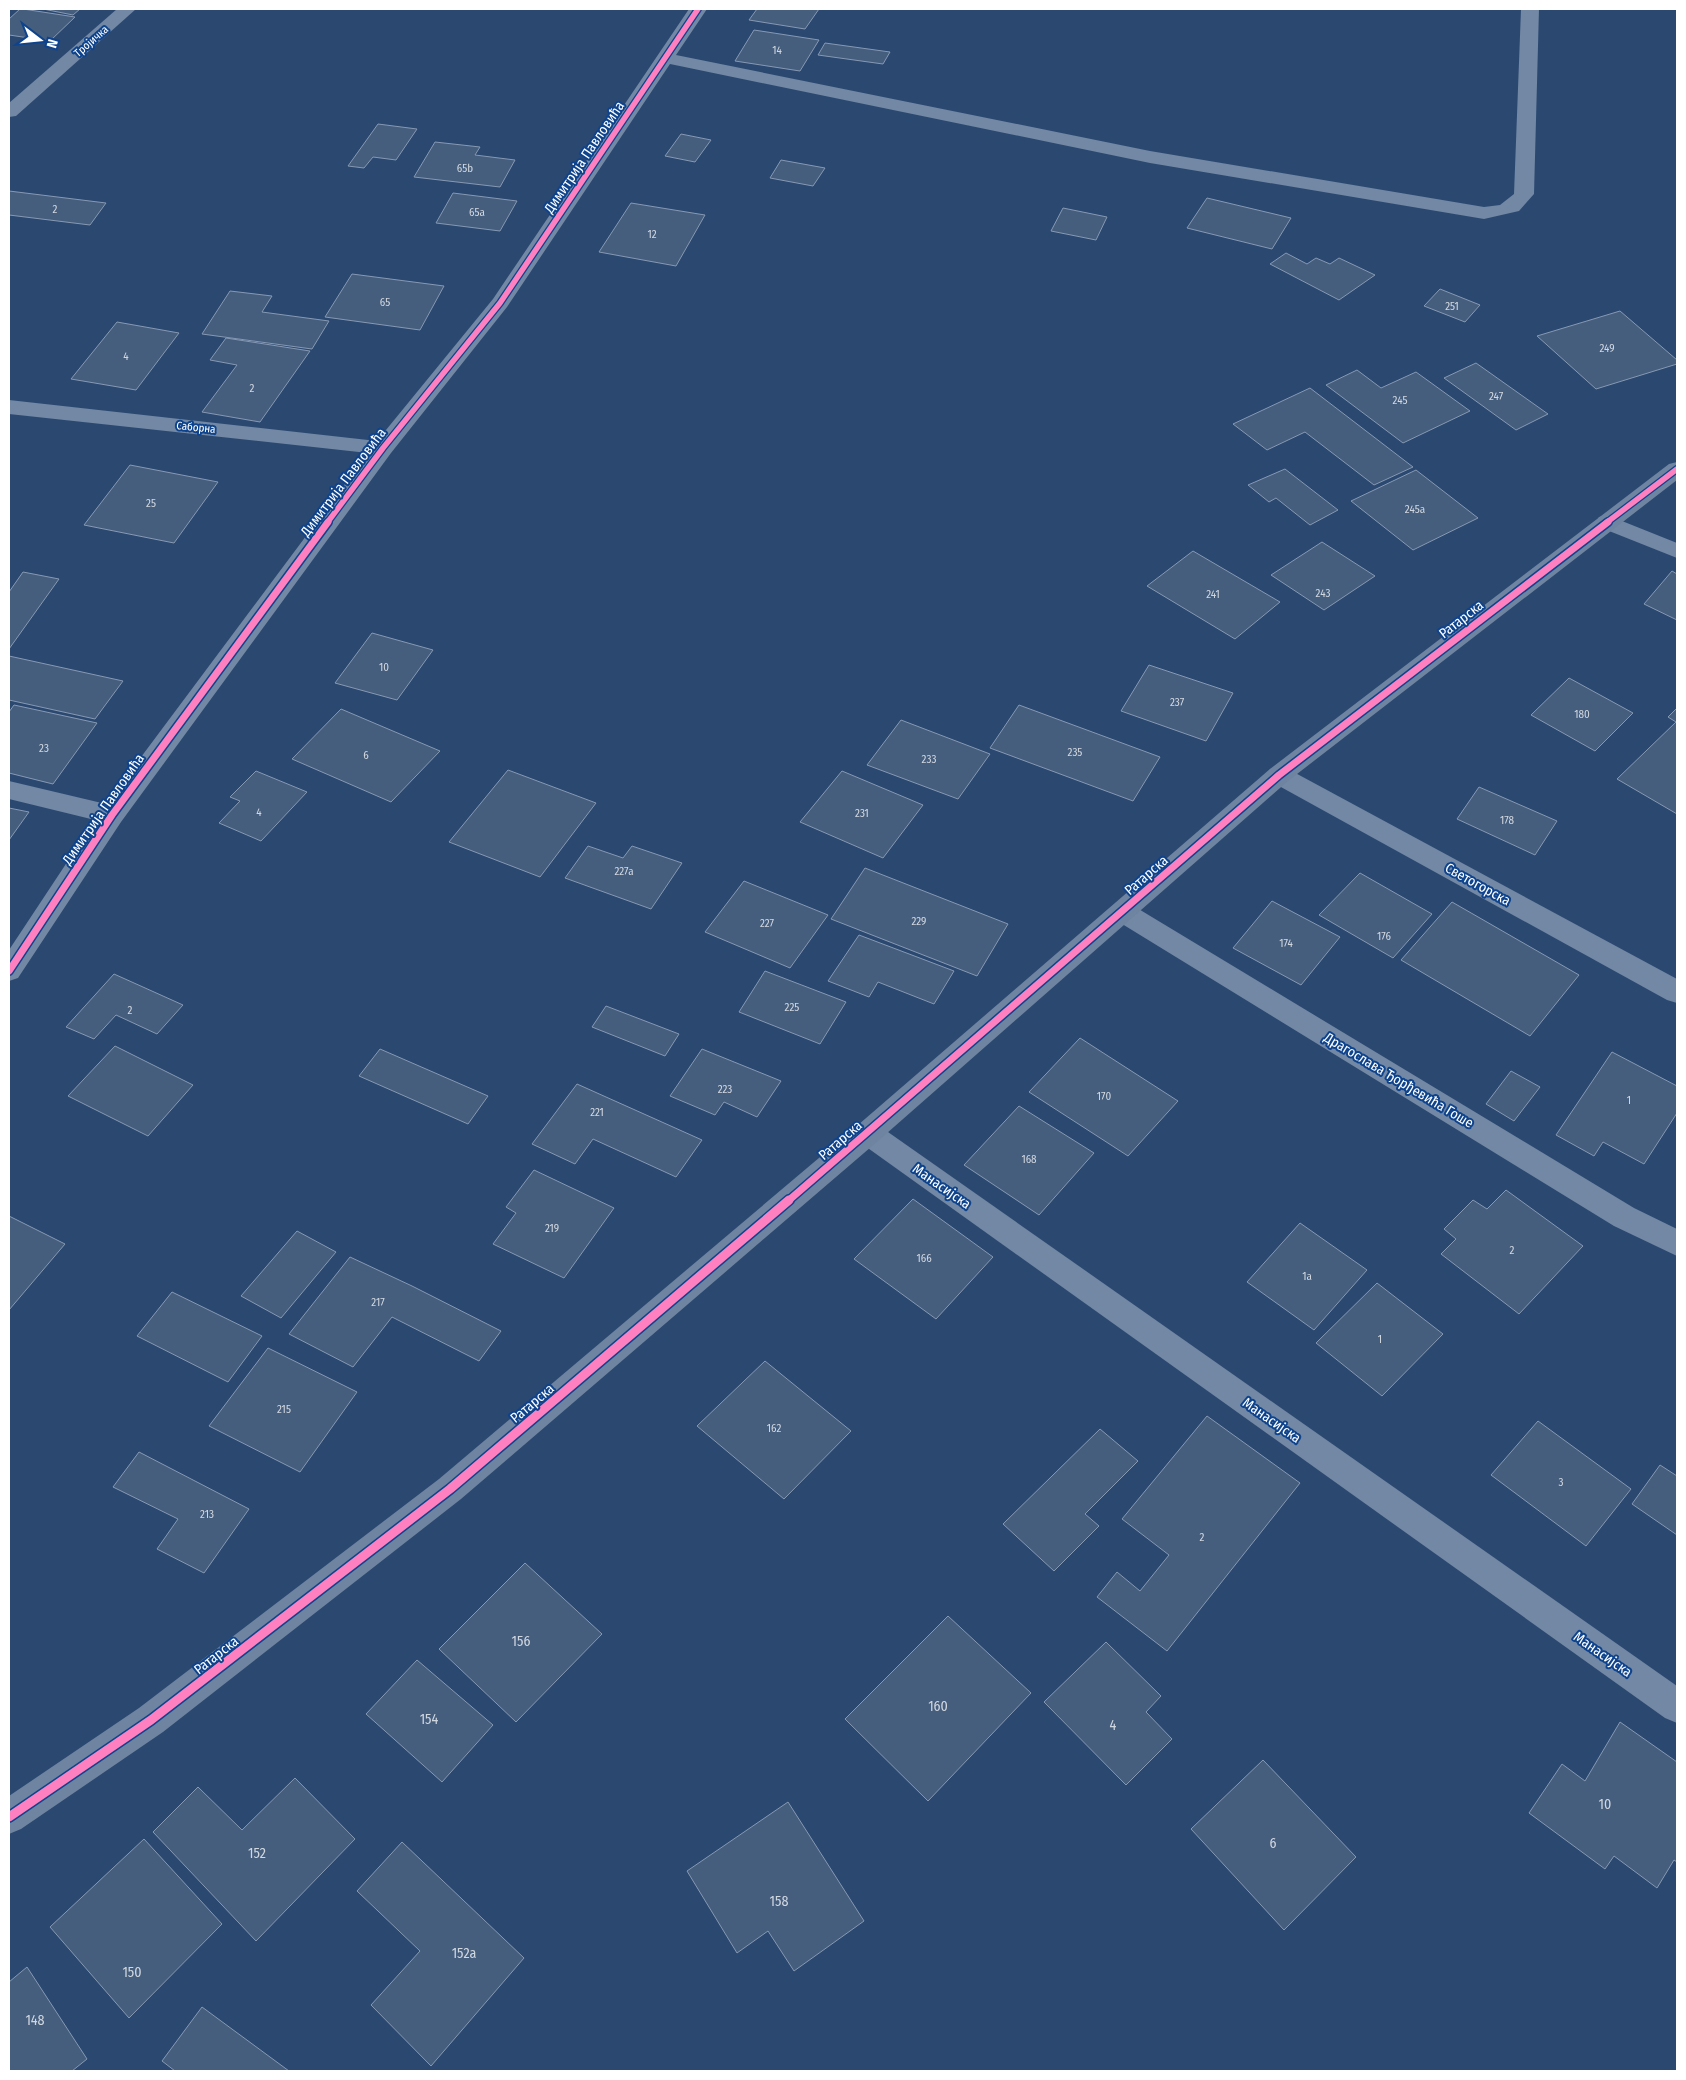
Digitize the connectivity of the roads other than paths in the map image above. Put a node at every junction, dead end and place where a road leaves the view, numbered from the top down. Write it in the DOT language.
graph roads {
  1 [pos="127,9"];
  2 [pos="698,9"];
  3 [pos="1530,9"];
  4 [pos="666,58"];
  5 [pos="9,112"];
  6 [pos="9,407"];
  7 [pos="384,448"];
  8 [pos="1677,469"];
  9 [pos="1607,522"];
  10 [pos="1677,551"];
  11 [pos="1279,776"];
  12 [pos="9,790"];
  13 [pos="112,815"];
  14 [pos="1123,912"];
  15 [pos="9,971"];
  16 [pos="1677,992"];
  17 [pos="868,1134"];
  18 [pos="1677,1243"];
  19 [pos="1677,1706"];
  20 [pos="9,1817"];
  1 -- 5 [label="street, Тројичка"];
  2 -- 4 [label="street, Димитрија Павловића"];
  3 -- 4 [label="street"];
  4 -- 7 [label="street, Димитрија Павловића"];
  6 -- 7 [label="street, Саборна"];
  7 -- 13 [label="street, Димитрија Павловића"];
  8 -- 9 [label="street, Ратарска"];
  9 -- 10 [label="street"];
  9 -- 11 [label="street, Ратарска"];
  11 -- 14 [label="street, Ратарска"];
  11 -- 16 [label="street, Светогорска"];
  12 -- 13 [label="street"];
  13 -- 15 [label="street, Димитрија Павловића"];
  14 -- 17 [label="street, Ратарска"];
  14 -- 18 [label="street, Драгослава Ђорђевића Гоше"];
  17 -- 19 [label="street, Манасијска"];
  17 -- 20 [label="street, Ратарска"];
}
